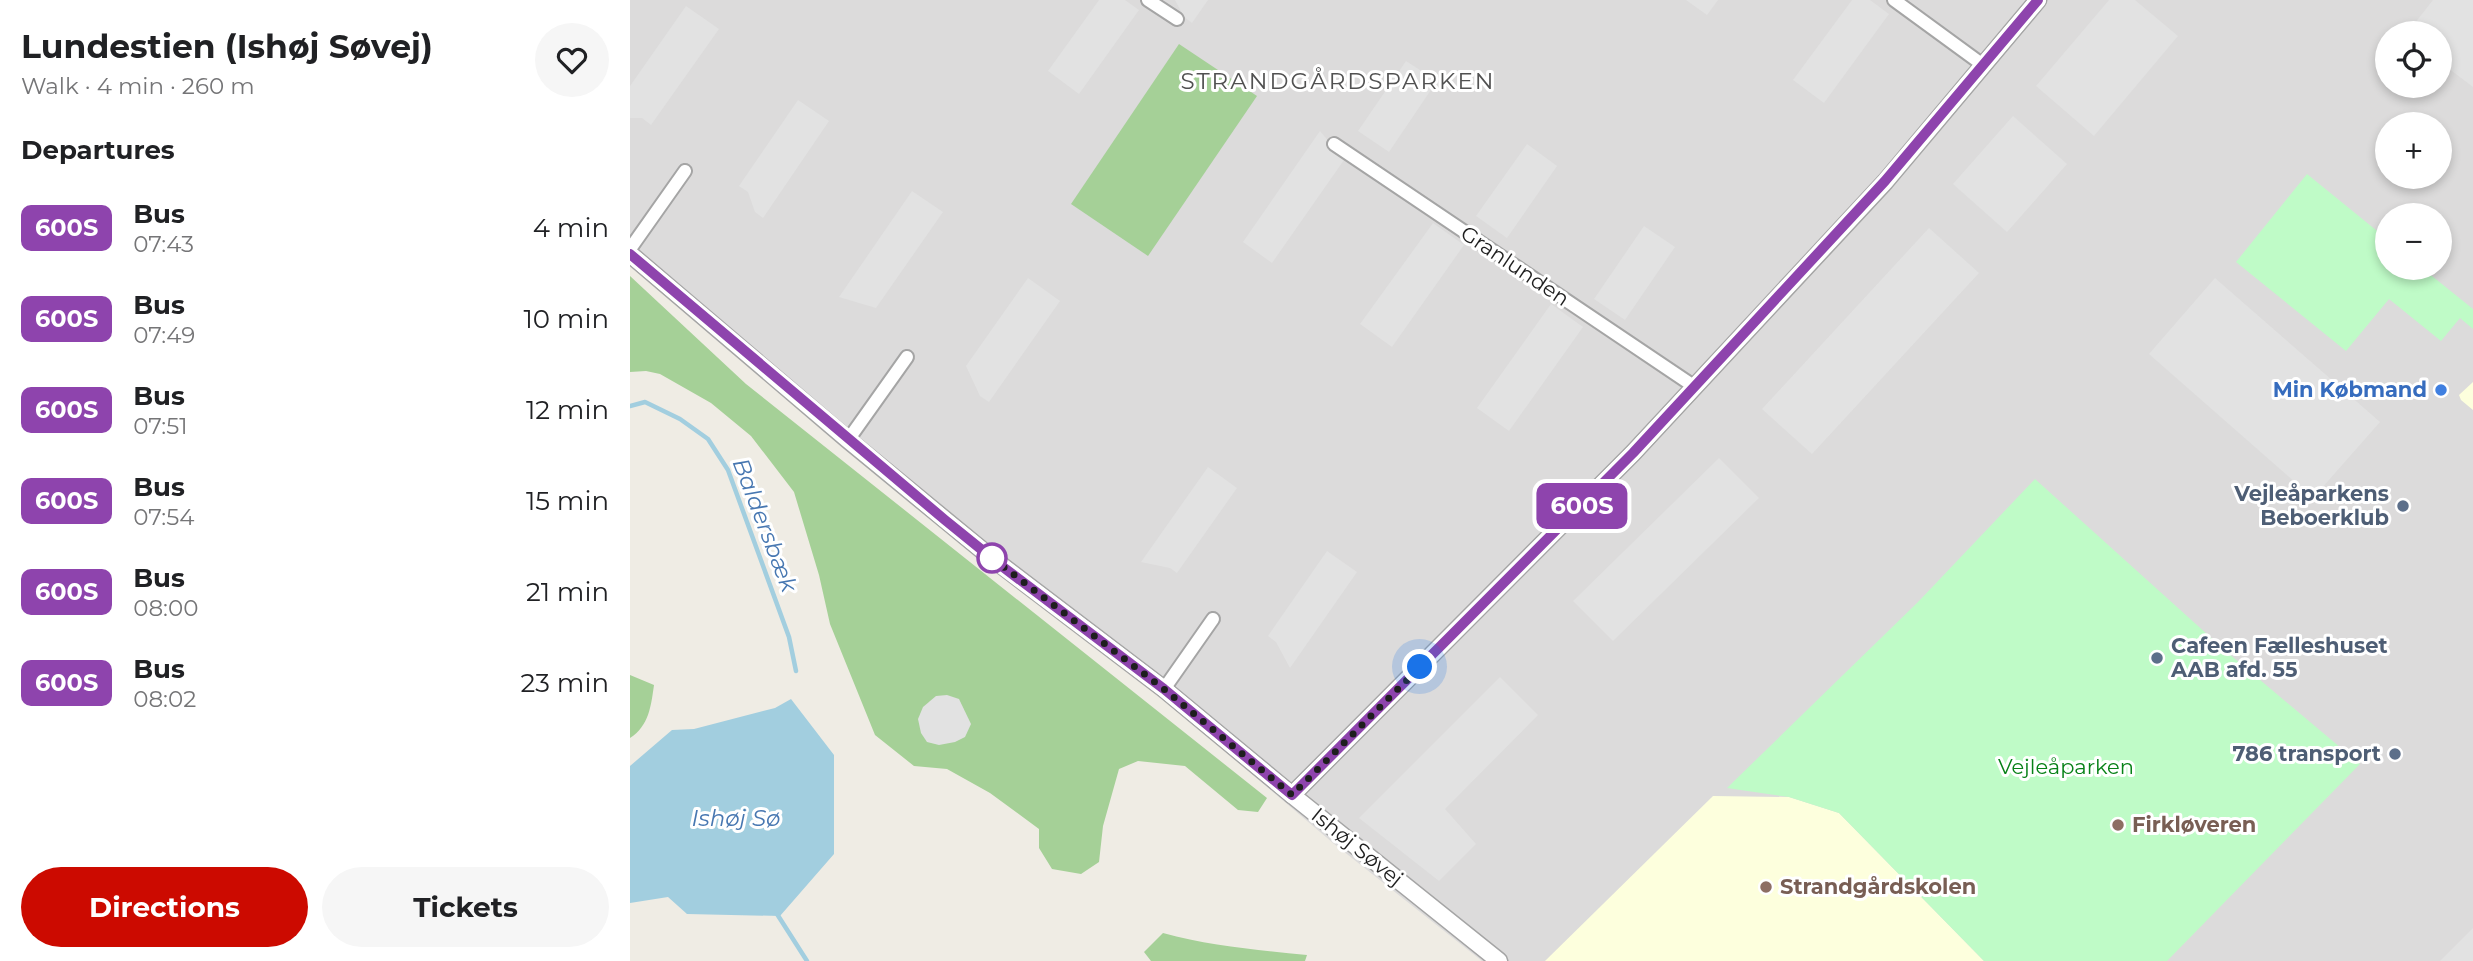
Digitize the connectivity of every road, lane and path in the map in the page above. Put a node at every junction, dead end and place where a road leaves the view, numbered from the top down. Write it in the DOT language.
graph roads {
  1 [pos="1149,0"];
  2 [pos="1894,0"];
  3 [pos="2038,0"];
  4 [pos="1177,19"];
  5 [pos="1983,65"];
  6 [pos="1334,145"];
  7 [pos="685,171"];
  8 [pos="630,252"];
  9 [pos="907,357"];
  10 [pos="1695,387"];
  11 [pos="848,440"];
  12 [pos="1213,619"];
  13 [pos="1164,689"];
  14 [pos="1292,795"];
  15 [pos="1499,961"];
  1 -- 4 [label="street"];
  2 -- 5 [label="street"];
  3 -- 5 [label="street"];
  5 -- 10 [label="street"];
  6 -- 10 [label="street, Granlunden"];
  7 -- 8 [label="street"];
  8 -- 11 [label="street, Ishøj Søvej"];
  9 -- 11 [label="street"];
  10 -- 14 [label="street"];
  11 -- 13 [label="street, Ishøj Søvej"];
  12 -- 13 [label="street"];
  13 -- 14 [label="street, Ishøj Søvej"];
  14 -- 15 [label="street, Ishøj Søvej"];
}
